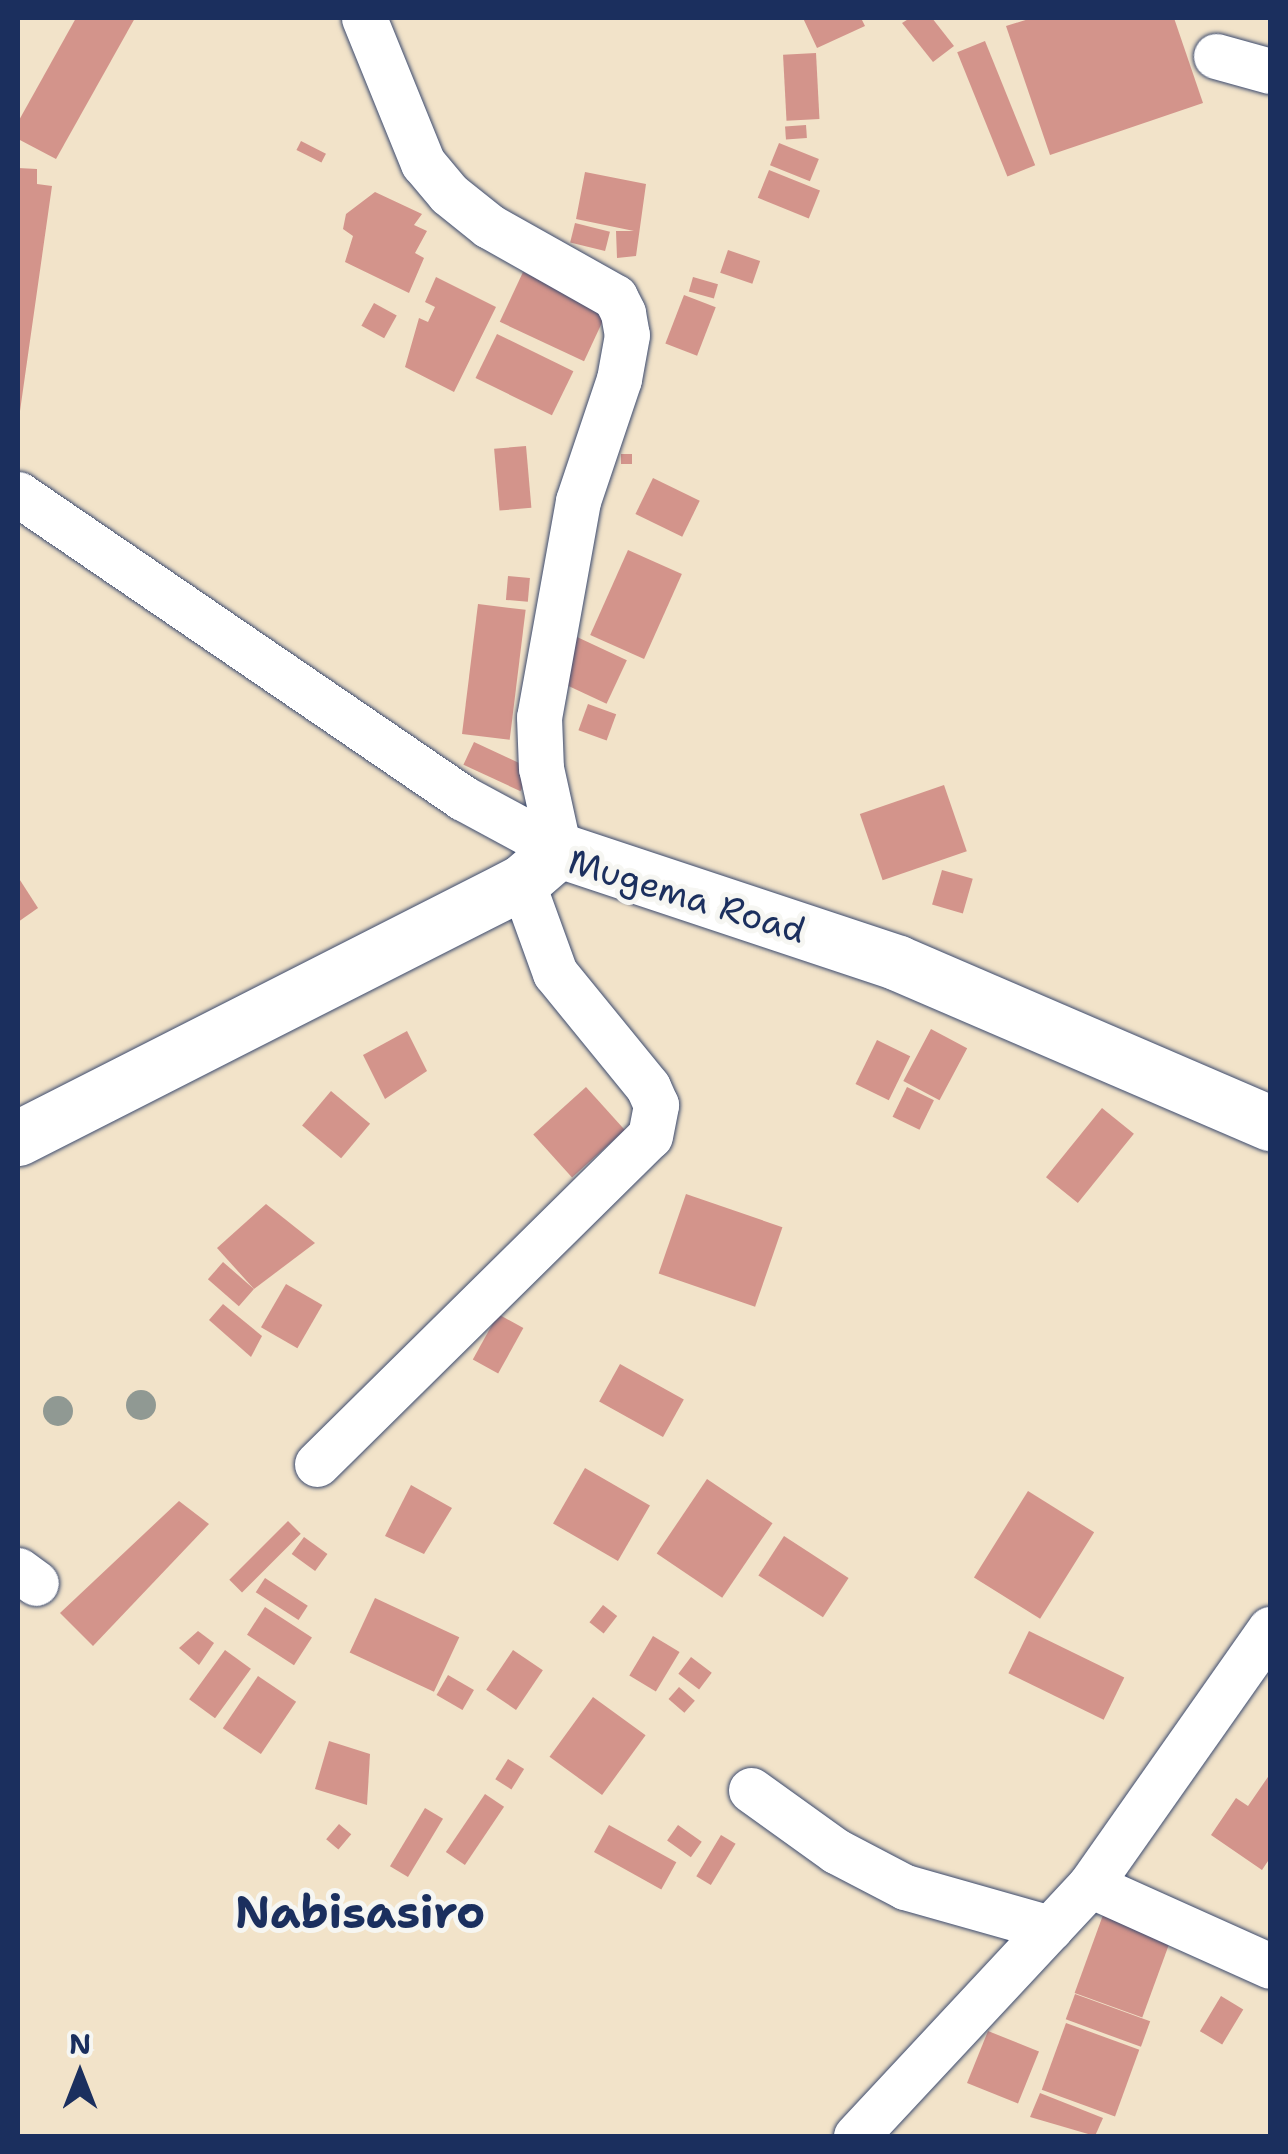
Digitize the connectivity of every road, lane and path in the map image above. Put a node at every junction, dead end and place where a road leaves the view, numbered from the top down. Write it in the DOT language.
graph roads {
  1 [pos="364,18"];
  2 [pos="1216,56"];
  3 [pos="1270,71"];
  4 [pos="18,494"];
  5 [pos="541,866"];
  6 [pos="1270,1124"];
  7 [pos="22,1128"];
  8 [pos="317,1464"];
  9 [pos="1270,1629"];
  10 [pos="752,1790"];
  11 [pos="1090,1885"];
  12 [pos="1050,1928"];
  13 [pos="1270,1966"];
  14 [pos="856,2136"];
  1 -- 5 [label="street"];
  2 -- 3 [label="street"];
  4 -- 5 [label="street"];
  5 -- 6 [label="street, Mugema Road"];
  5 -- 7 [label="street, Mugema Road"];
  5 -- 8 [label="street"];
  9 -- 11 [label="street"];
  10 -- 12 [label="street"];
  11 -- 12 [label="street"];
  11 -- 13 [label="street"];
  12 -- 14 [label="street"];
}
